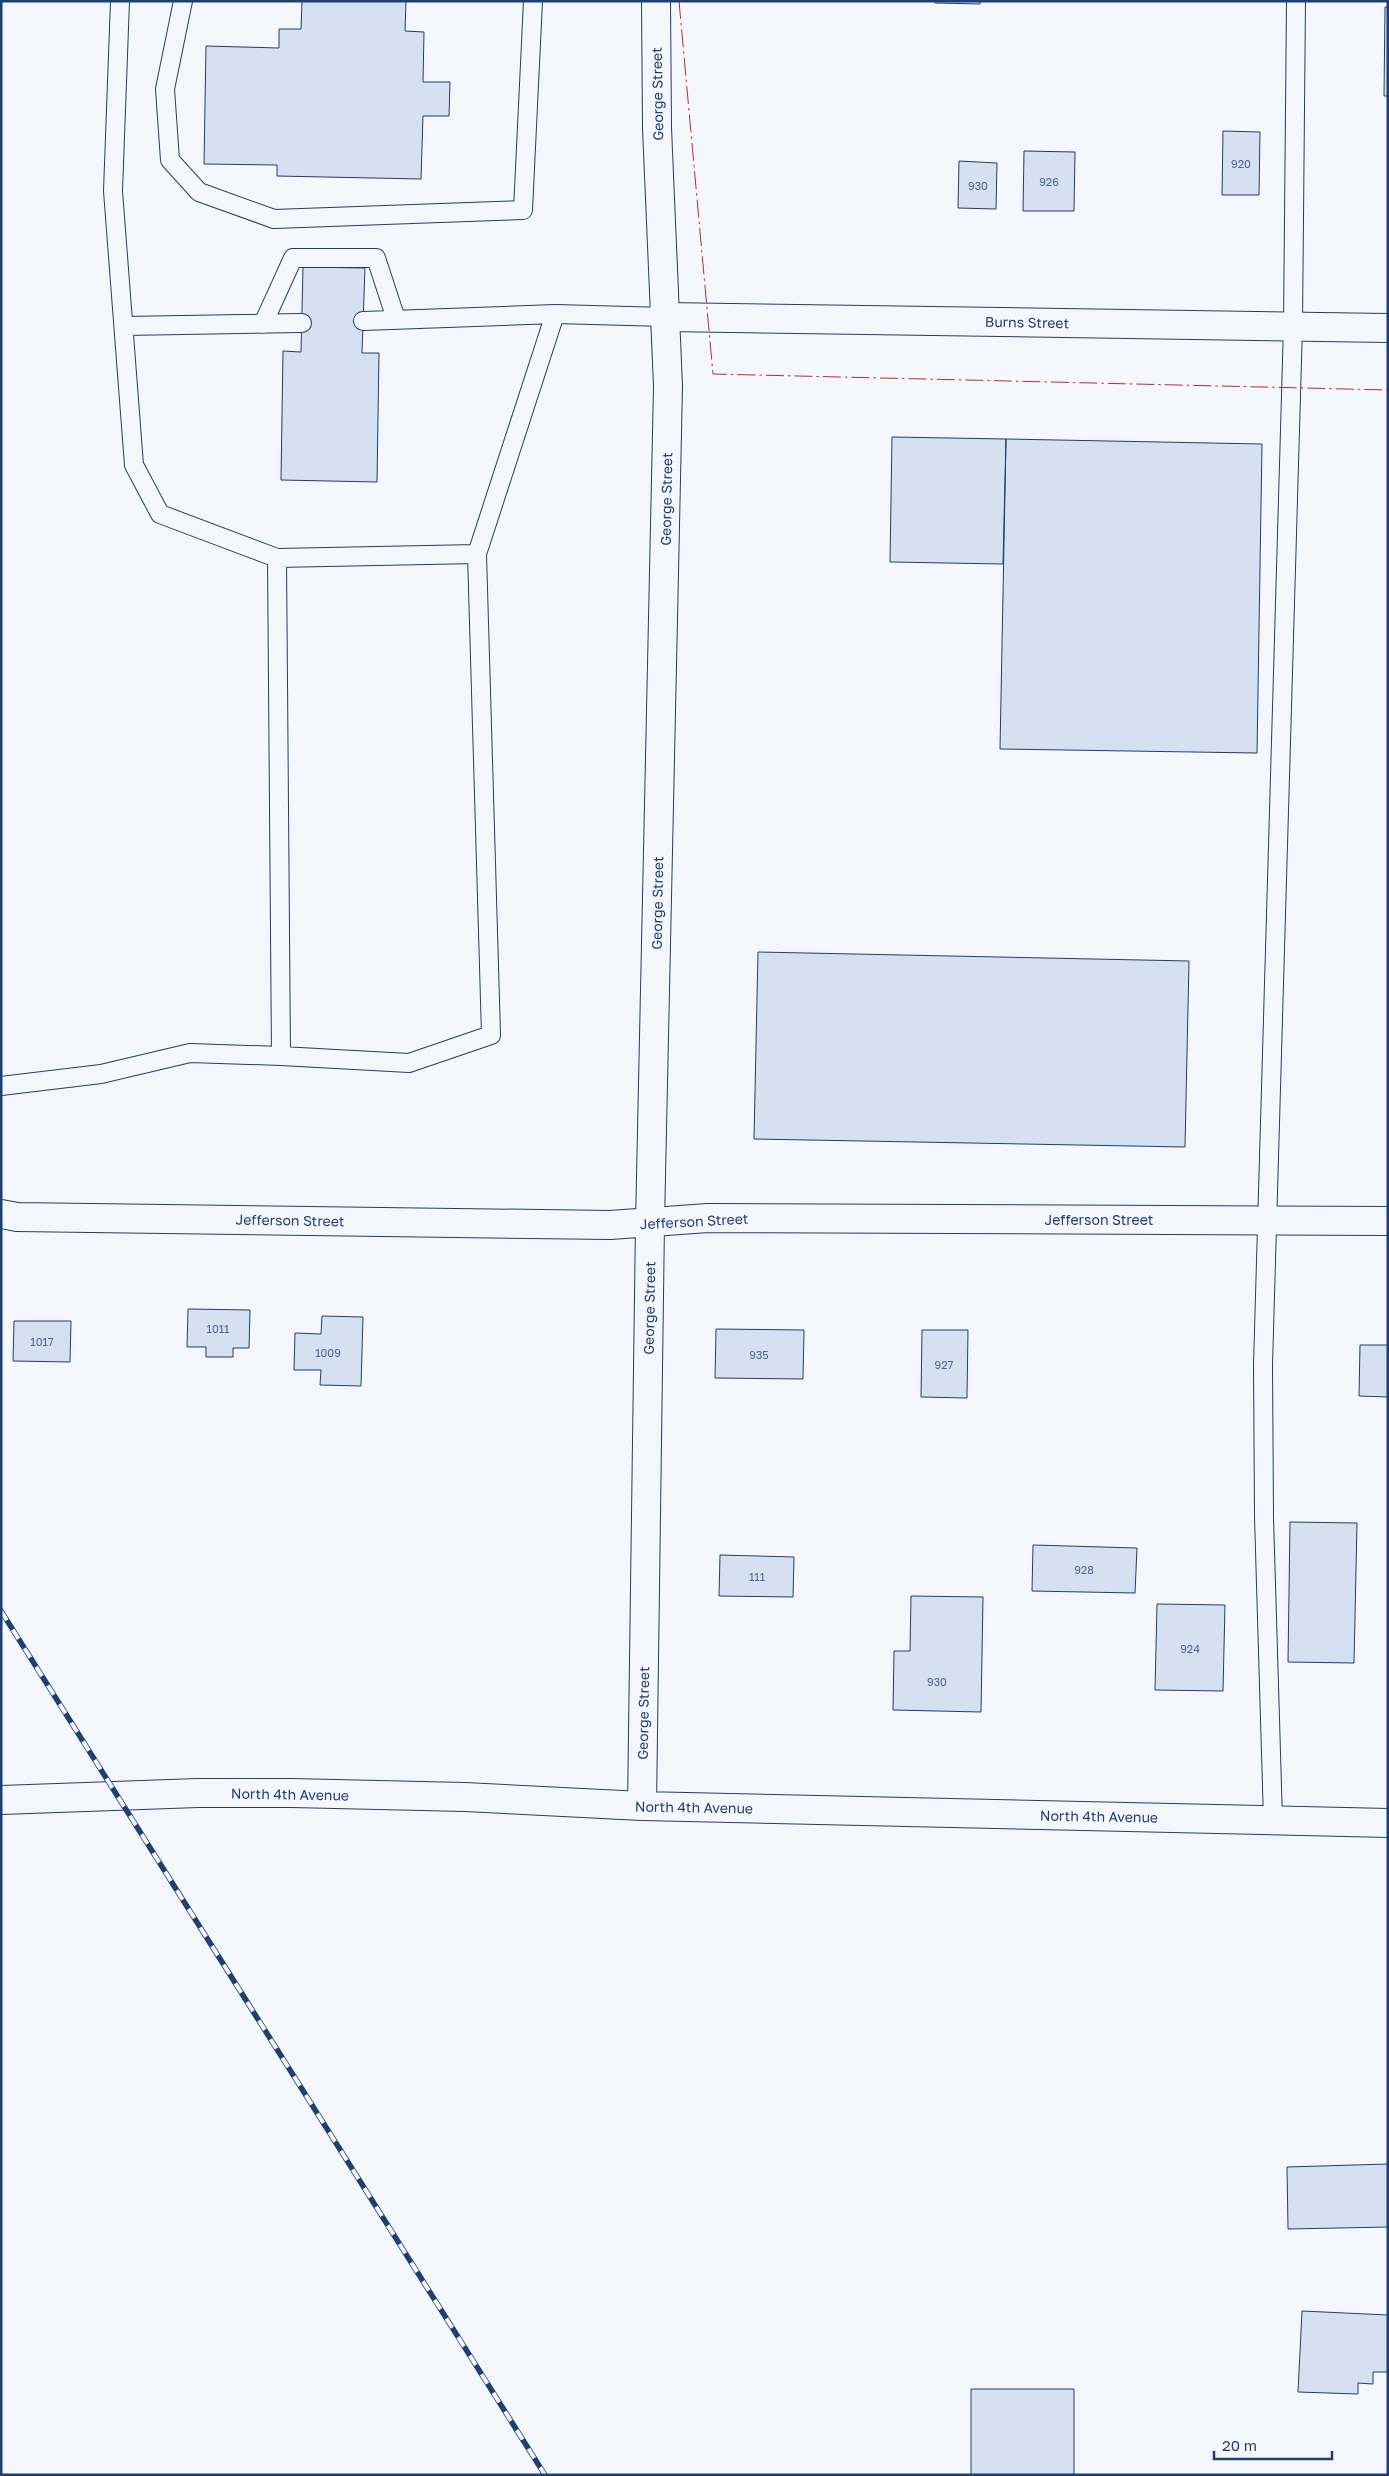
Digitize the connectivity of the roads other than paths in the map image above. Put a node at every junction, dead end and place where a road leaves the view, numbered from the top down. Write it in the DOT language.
graph roads {
  1 [pos="120,1"];
  2 [pos="183,1"];
  3 [pos="533,1"];
  4 [pos="656,1"];
  5 [pos="1296,1"];
  6 [pos="555,314"];
  7 [pos="666,317"];
  8 [pos="396,319"];
  9 [pos="363,320"];
  10 [pos="302,323"];
  11 [pos="263,324"];
  12 [pos="124,326"];
  13 [pos="1293,326"];
  14 [pos="1388,328"];
  15 [pos="478,554"];
  16 [pos="278,558"];
  17 [pos="281,1056"];
  18 [pos="1,1086"];
  19 [pos="1,1214"];
  20 [pos="1266,1220"];
  21 [pos="1388,1221"];
  22 [pos="650,1223"];
  23 [pos="1,1800"];
  24 [pos="642,1806"];
  25 [pos="1273,1820"];
  26 [pos="1388,1822"];
  1 -- 12 [label="lane"];
  2 -- 3 [label="lane"];
  4 -- 7 [label="street, George Street"];
  5 -- 13 [label="lane"];
  6 -- 7 [label="lane"];
  6 -- 8 [label="lane"];
  6 -- 15 [label="lane"];
  7 -- 13 [label="street, Burns Street"];
  7 -- 22 [label="street, George Street"];
  8 -- 9 [label="lane"];
  8 -- 11 [label="lane"];
  10 -- 11 [label="lane"];
  11 -- 12 [label="lane"];
  12 -- 16 [label="lane"];
  13 -- 14 [label="street, Burns Street"];
  13 -- 20 [label="lane"];
  15 -- 16 [label="lane"];
  15 -- 17 [label="lane"];
  16 -- 17 [label="lane"];
  17 -- 18 [label="lane"];
  19 -- 22 [label="street, Jefferson Street"];
  20 -- 21 [label="street, Jefferson Street"];
  20 -- 22 [label="street, Jefferson Street"];
  20 -- 25 [label="lane"];
  22 -- 24 [label="street, George Street"];
  23 -- 24 [label="street, North 4th Avenue"];
  24 -- 25 [label="street, North 4th Avenue"];
  25 -- 26 [label="street, North 4th Avenue"];
}
